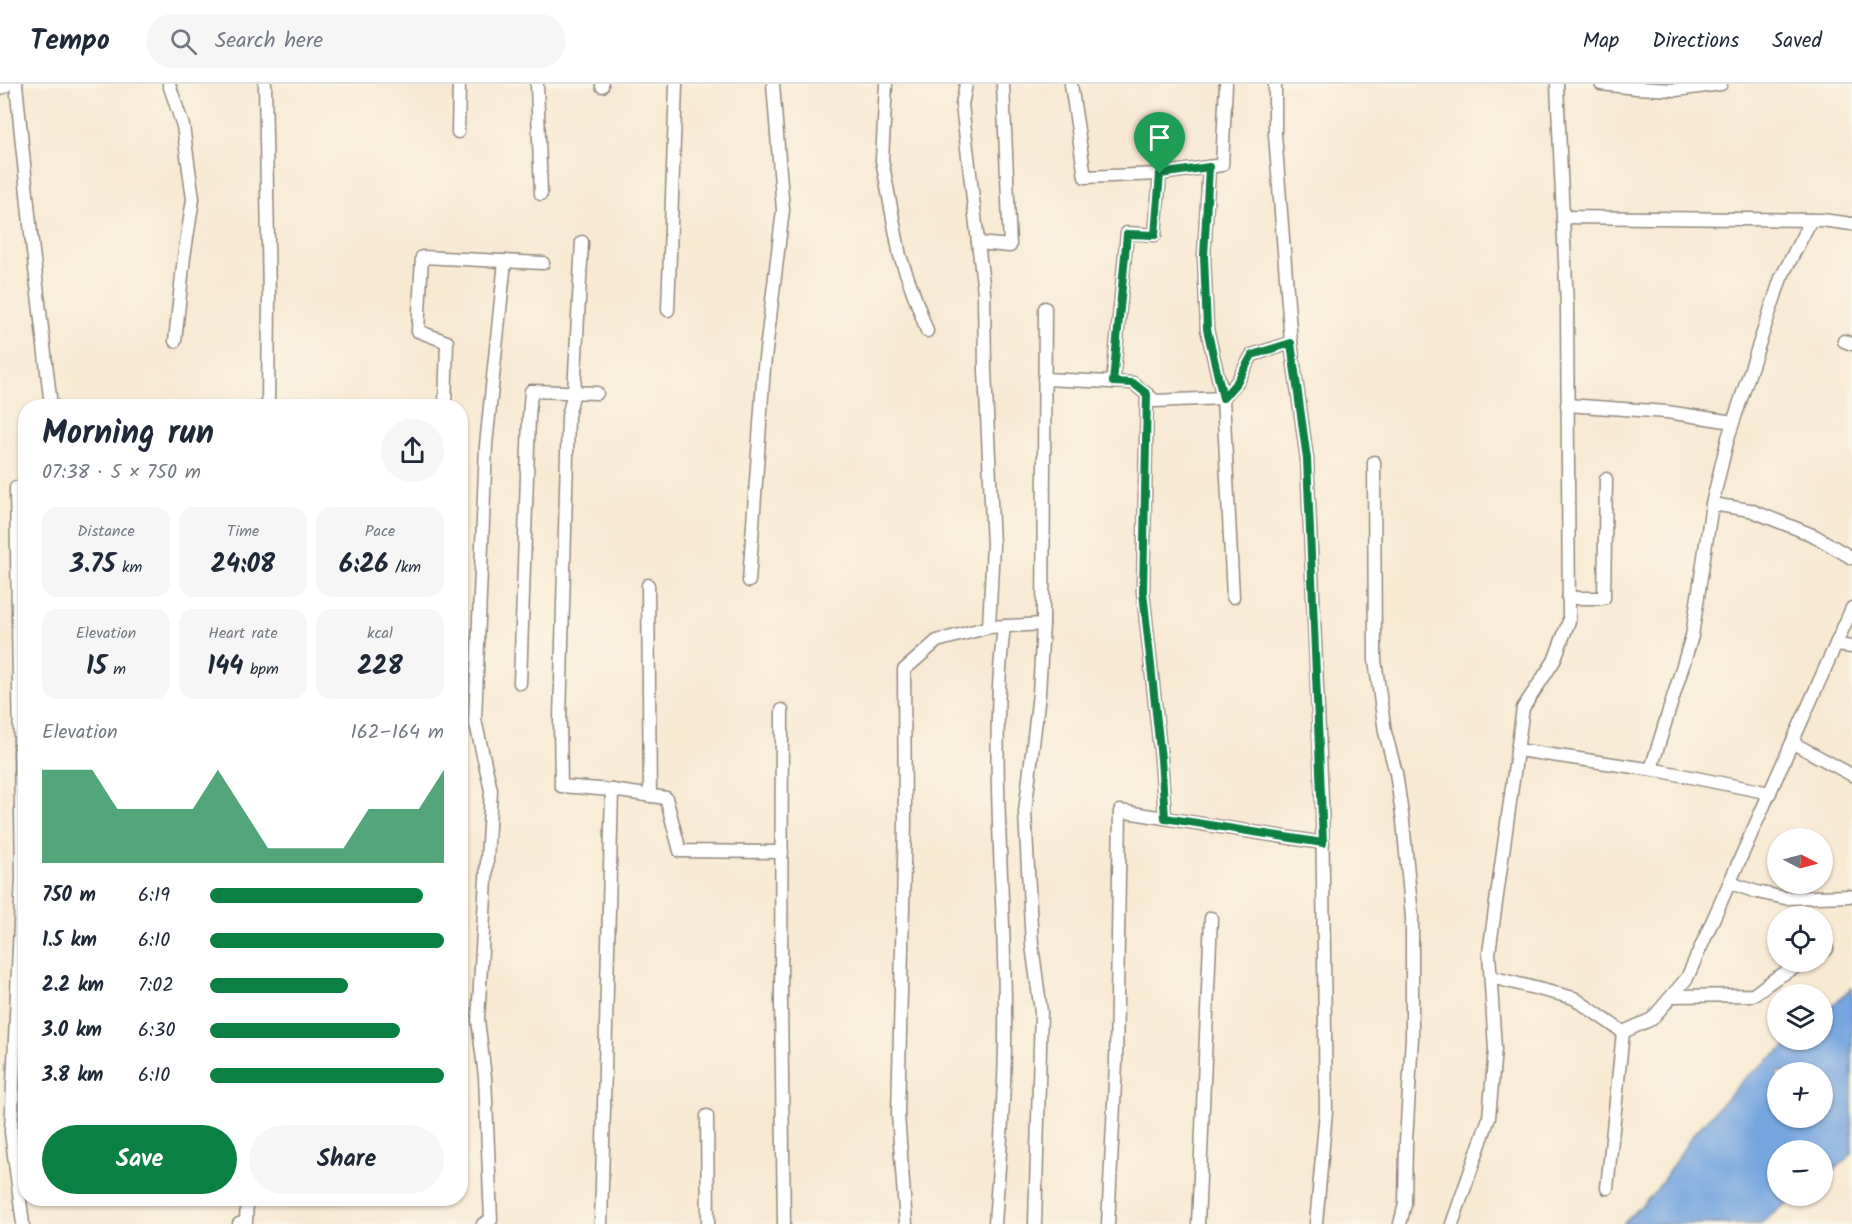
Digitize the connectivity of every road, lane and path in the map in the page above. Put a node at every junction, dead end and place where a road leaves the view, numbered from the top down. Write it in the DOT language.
graph roads {
  1 [pos="16,84"];
  2 [pos="169,84"];
  3 [pos="265,84"];
  4 [pos="459,84"];
  5 [pos="537,84"];
  6 [pos="676,84"];
  7 [pos="773,84"];
  8 [pos="886,84"];
  9 [pos="966,84"];
  10 [pos="1003,84"];
  11 [pos="1071,84"];
  12 [pos="1226,84"];
  13 [pos="1275,84"];
  14 [pos="1557,84"];
  15 [pos="1601,84"];
  16 [pos="1721,84"];
  17 [pos="458,132"];
  18 [pos="1209,167"];
  19 [pos="1160,174"];
  20 [pos="541,194"];
  21 [pos="1563,217"];
  22 [pos="1811,220"];
  23 [pos="1852,224"];
  24 [pos="582,242"];
  25 [pos="978,243"];
  26 [pos="505,261"];
  27 [pos="543,263"];
  28 [pos="1045,308"];
  29 [pos="668,310"];
  30 [pos="927,331"];
  31 [pos="175,341"];
  32 [pos="1291,343"];
  33 [pos="1044,379"];
  34 [pos="1113,382"];
  35 [pos="574,392"];
  36 [pos="597,393"];
  37 [pos="1147,394"];
  38 [pos="1223,398"];
  39 [pos="50,399"];
  40 [pos="268,399"];
  41 [pos="445,399"];
  42 [pos="1567,405"];
  43 [pos="1733,422"];
  44 [pos="1374,462"];
  45 [pos="1606,479"];
  46 [pos="18,488"];
  47 [pos="1712,504"];
  48 [pos="1852,558"];
  49 [pos="749,580"];
  50 [pos="648,585"];
  51 [pos="1233,597"];
  52 [pos="1568,598"];
  53 [pos="1852,608"];
  54 [pos="18,618"];
  55 [pos="1042,624"];
  56 [pos="1004,626"];
  57 [pos="989,627"];
  58 [pos="1837,645"];
  59 [pos="1852,647"];
  60 [pos="520,683"];
  61 [pos="782,710"];
  62 [pos="1793,743"];
  63 [pos="1517,750"];
  64 [pos="1651,769"];
  65 [pos="1852,775"];
  66 [pos="612,790"];
  67 [pos="1770,793"];
  68 [pos="650,796"];
  69 [pos="1165,818"];
  70 [pos="1323,843"];
  71 [pos="782,852"];
  72 [pos="1730,883"];
  73 [pos="1849,896"];
  74 [pos="1211,918"];
  75 [pos="18,970"];
  76 [pos="1787,972"];
  77 [pos="1491,977"];
  78 [pos="1672,996"];
  79 [pos="1623,1032"];
  80 [pos="706,1116"];
  81 [pos="18,1186"];
  82 [pos="1607,1188"];
  83 [pos="21,1206"];
  84 [pos="247,1206"];
  85 [pos="23,1224"];
  86 [pos="239,1224"];
  87 [pos="483,1224"];
  88 [pos="602,1224"];
  89 [pos="708,1224"];
  90 [pos="784,1224"];
  91 [pos="906,1224"];
  92 [pos="995,1224"];
  93 [pos="1035,1224"];
  94 [pos="1108,1224"];
  95 [pos="1198,1224"];
  96 [pos="1316,1224"];
  97 [pos="1400,1224"];
  98 [pos="1452,1224"];
  1 -- 39 [label="street"];
  2 -- 31 [label="street"];
  3 -- 40 [label="street"];
  4 -- 17 [label="street"];
  5 -- 20 [label="street"];
  6 -- 29 [label="street"];
  7 -- 49 [label="street"];
  8 -- 30 [label="street"];
  9 -- 25 [label="street"];
  10 -- 25 [label="street"];
  11 -- 19 [label="street"];
  12 -- 18 [label="street"];
  13 -- 32 [label="street"];
  14 -- 21 [label="street"];
  15 -- 16 [label="street"];
  18 -- 19 [label="street"];
  18 -- 38 [label="street"];
  19 -- 34 [label="street"];
  21 -- 22 [label="street"];
  21 -- 42 [label="street"];
  22 -- 23 [label="street"];
  22 -- 43 [label="street"];
  24 -- 35 [label="street"];
  25 -- 57 [label="street"];
  26 -- 27 [label="street"];
  26 -- 41 [label="street"];
  26 -- 87 [label="street"];
  28 -- 33 [label="street"];
  32 -- 38 [label="street"];
  32 -- 70 [label="street"];
  33 -- 34 [label="street"];
  33 -- 55 [label="street"];
  34 -- 37 [label="street"];
  35 -- 36 [label="street"];
  35 -- 60 [label="street"];
  35 -- 66 [label="street"];
  37 -- 38 [label="street"];
  37 -- 69 [label="street"];
  38 -- 51 [label="street"];
  42 -- 43 [label="street"];
  42 -- 52 [label="street"];
  43 -- 47 [label="street"];
  44 -- 97 [label="street"];
  45 -- 52 [label="street"];
  46 -- 54 [label="street"];
  47 -- 48 [label="street"];
  47 -- 64 [label="street"];
  50 -- 68 [label="street"];
  52 -- 63 [label="street"];
  53 -- 58 [label="street"];
  55 -- 56 [label="street"];
  55 -- 93 [label="street"];
  56 -- 57 [label="street"];
  56 -- 92 [label="street"];
  57 -- 91 [label="street"];
  58 -- 59 [label="street"];
  58 -- 62 [label="street"];
  61 -- 71 [label="street"];
  62 -- 65 [label="street"];
  62 -- 67 [label="street"];
  63 -- 64 [label="street"];
  63 -- 77 [label="street"];
  64 -- 67 [label="street"];
  66 -- 68 [label="street"];
  66 -- 88 [label="street"];
  67 -- 72 [label="street"];
  68 -- 71 [label="street"];
  69 -- 70 [label="street"];
  69 -- 94 [label="street"];
  70 -- 96 [label="street"];
  71 -- 90 [label="street"];
  72 -- 73 [label="street"];
  72 -- 78 [label="street"];
  74 -- 95 [label="street"];
  75 -- 81 [label="street"];
  76 -- 78 [label="street"];
  77 -- 79 [label="street"];
  77 -- 98 [label="street"];
  78 -- 79 [label="street"];
  79 -- 82 [label="street"];
  80 -- 89 [label="street"];
  83 -- 85 [label="street"];
  84 -- 86 [label="street"];
}
